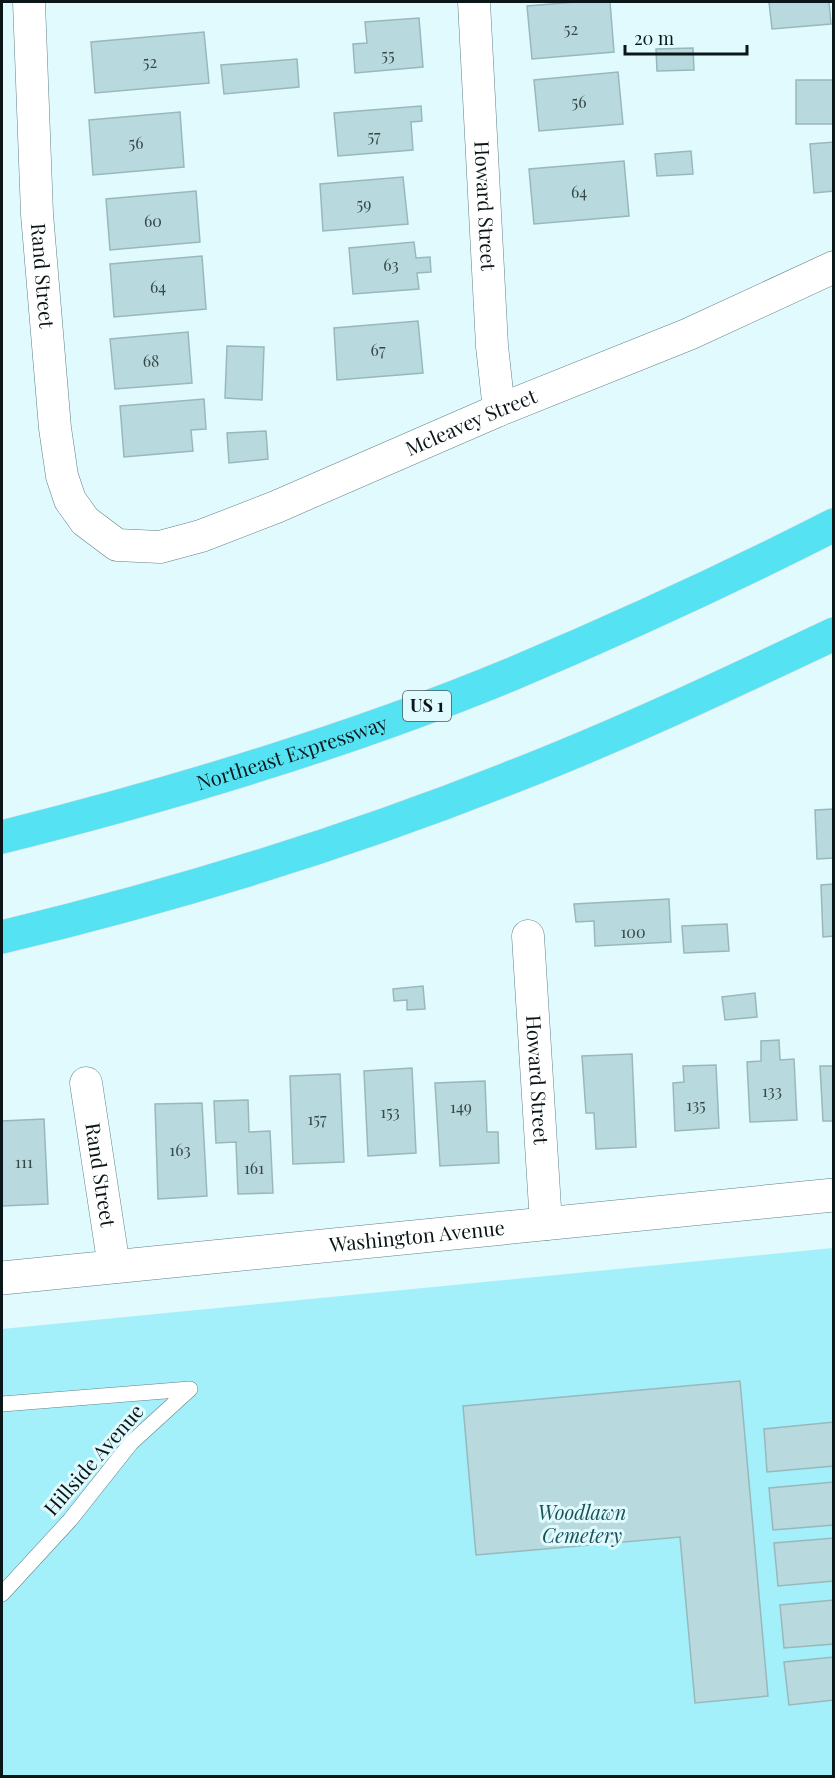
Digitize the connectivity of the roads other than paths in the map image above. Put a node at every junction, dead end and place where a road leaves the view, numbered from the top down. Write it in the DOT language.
graph roads {
  1 [pos="29,2"];
  2 [pos="474,2"];
  3 [pos="834,267"];
  4 [pos="500,410"];
  5 [pos="834,525"];
  6 [pos="104,535"];
  7 [pos="834,634"];
  8 [pos="2,837"];
  9 [pos="528,936"];
  10 [pos="2,937"];
  11 [pos="86,1083"];
  12 [pos="834,1195"];
  13 [pos="546,1224"];
  14 [pos="114,1267"];
  15 [pos="2,1278"];
  16 [pos="2,1404"];
  17 [pos="2,1594"];
  1 -- 6 [label="street, Rand Street"];
  2 -- 4 [label="street, Howard Street"];
  3 -- 4 [label="street, Mcleavey Street"];
  4 -- 6 [label="street, Mcleavey Street"];
  5 -- 8 [label="highway, Northeast Expressway / US 1"];
  7 -- 10 [label="highway"];
  9 -- 13 [label="street, Howard Street"];
  11 -- 14 [label="street, Rand Street"];
  12 -- 13 [label="street, Washington Avenue"];
  13 -- 14 [label="street, Washington Avenue"];
  14 -- 15 [label="street, Washington Avenue"];
  16 -- 17 [label="lane, Hillside Avenue"];
}
